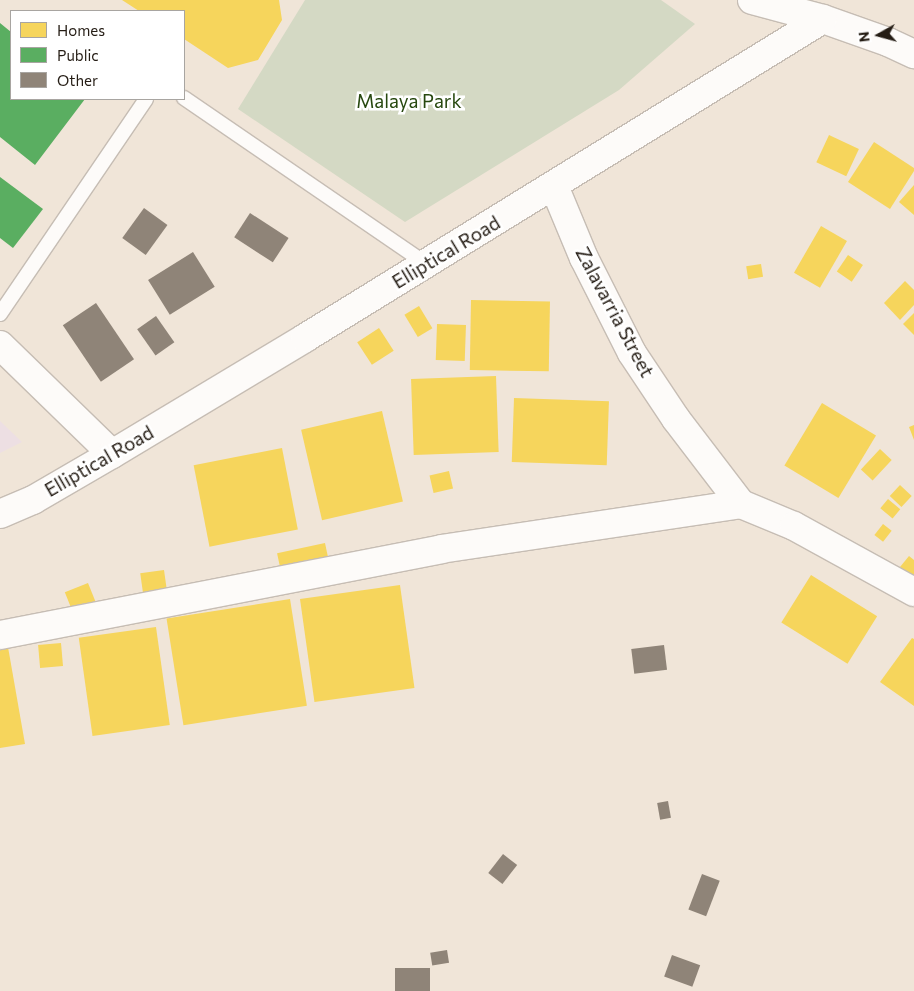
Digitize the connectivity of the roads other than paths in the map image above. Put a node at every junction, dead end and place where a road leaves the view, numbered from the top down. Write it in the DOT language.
graph roads {
  1 [pos="752,0"];
  2 [pos="823,19"];
  3 [pos="914,54"];
  4 [pos="185,99"];
  5 [pos="145,100"];
  6 [pos="554,186"];
  7 [pos="426,264"];
  8 [pos="0,314"];
  9 [pos="0,345"];
  10 [pos="112,454"];
  11 [pos="741,504"];
  12 [pos="0,514"];
  13 [pos="914,592"];
  14 [pos="0,635"];
  1 -- 2 [label="street"];
  2 -- 3 [label="street"];
  2 -- 6 [label="street, Elliptical Road"];
  4 -- 7 [label="lane"];
  5 -- 8 [label="lane"];
  6 -- 7 [label="street, Elliptical Road"];
  6 -- 11 [label="street, Zalavarria Street"];
  7 -- 10 [label="street, Elliptical Road"];
  9 -- 10 [label="street"];
  10 -- 12 [label="street, Elliptical Road"];
  11 -- 13 [label="street"];
  11 -- 14 [label="street"];
}
